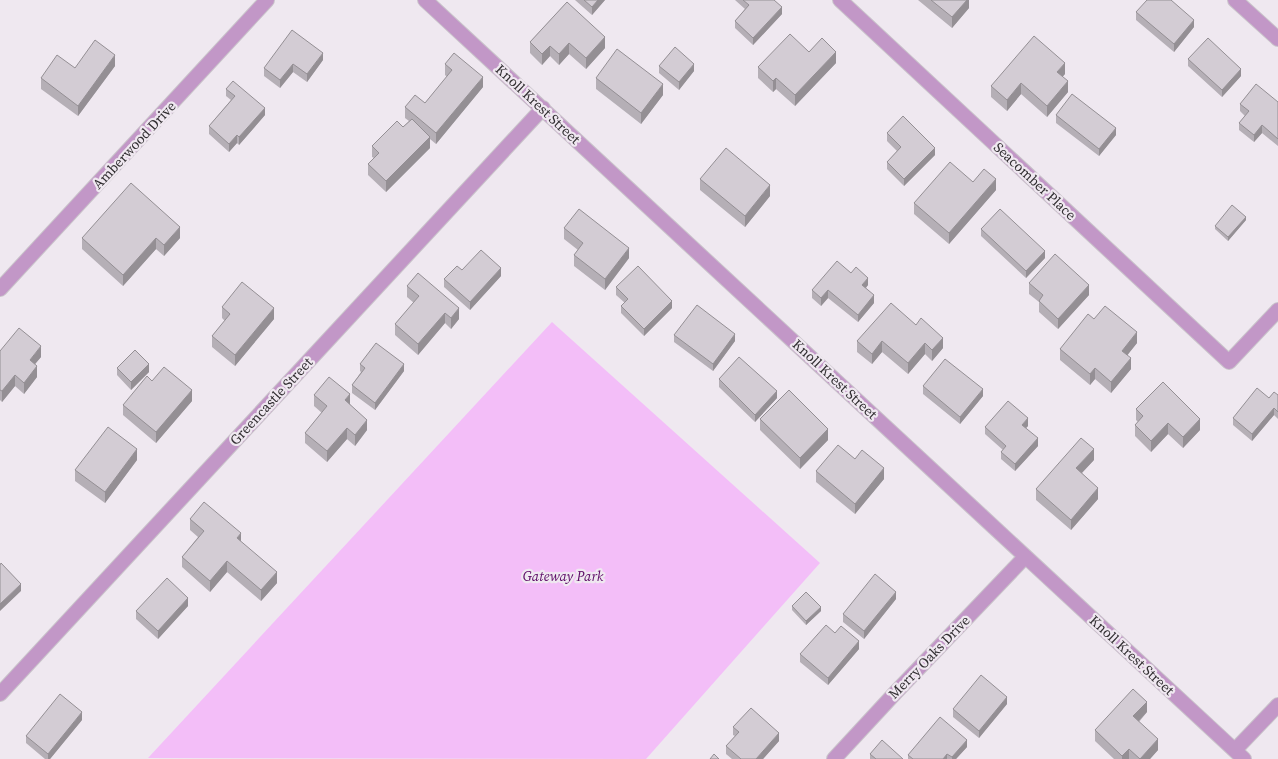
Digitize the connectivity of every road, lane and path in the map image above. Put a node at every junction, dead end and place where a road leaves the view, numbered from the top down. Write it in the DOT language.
graph roads {
  1 [pos="267,0"];
  2 [pos="425,0"];
  3 [pos="840,0"];
  4 [pos="1235,0"];
  5 [pos="1278,39"];
  6 [pos="543,108"];
  7 [pos="0,289"];
  8 [pos="1278,310"];
  9 [pos="1026,557"];
  10 [pos="0,694"];
  11 [pos="1278,705"];
  12 [pos="1240,755"];
  13 [pos="834,759"];
  1 -- 7 [label="street, Amberwood Drive"];
  2 -- 6 [label="street, Knoll Krest Street"];
  3 -- 8 [label="street, Seacomber Place"];
  4 -- 5 [label="street"];
  6 -- 9 [label="street, Knoll Krest Street"];
  6 -- 10 [label="street, Greencastle Street"];
  9 -- 12 [label="street, Knoll Krest Street"];
  9 -- 13 [label="street, Merry Oaks Drive"];
  11 -- 12 [label="street"];
}
